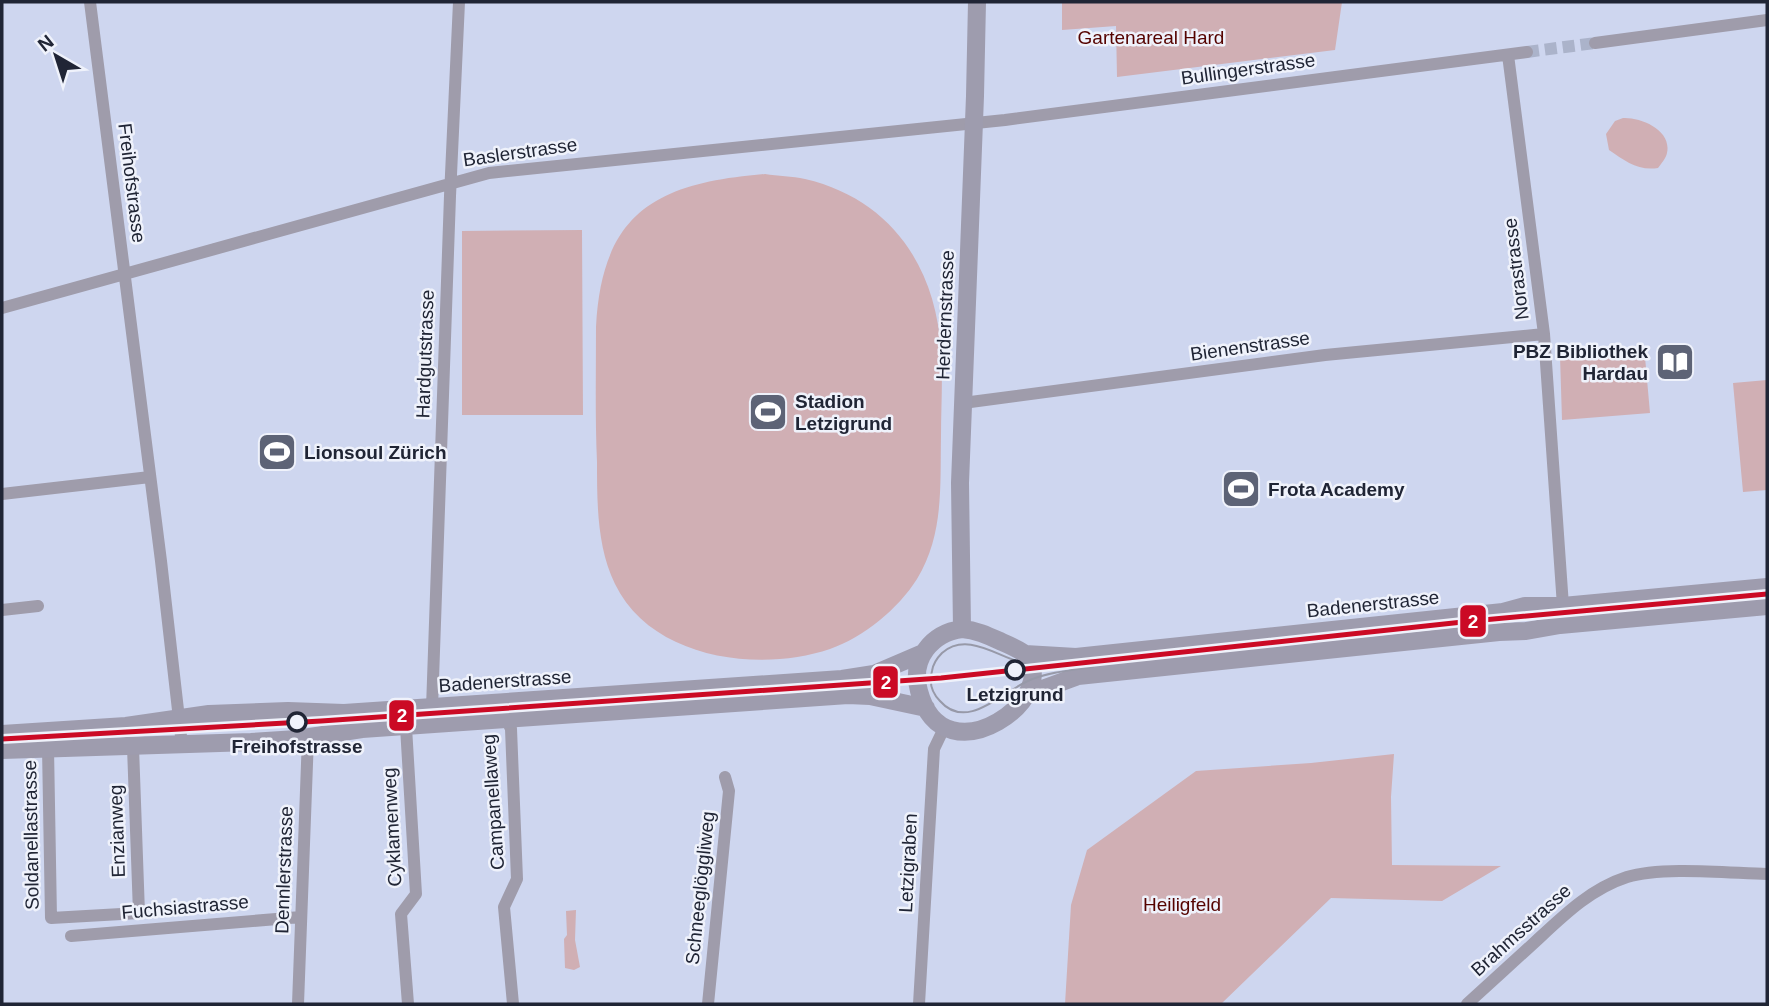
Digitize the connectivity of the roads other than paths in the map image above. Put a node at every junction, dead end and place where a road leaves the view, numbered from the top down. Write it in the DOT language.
graph roads {
  1 [pos="90,2"];
  2 [pos="459,2"];
  3 [pos="977,2"];
  4 [pos="1767,20"];
  5 [pos="1595,43"];
  6 [pos="1527,52"];
  7 [pos="1508,55"];
  8 [pos="974,122"];
  9 [pos="451,182"];
  10 [pos="125,274"];
  11 [pos="2,308"];
  12 [pos="1544,334"];
  13 [pos="963,403"];
  14 [pos="150,477"];
  15 [pos="2,494"];
  16 [pos="1767,587"];
  17 [pos="38,606"];
  18 [pos="1563,606"];
  19 [pos="1767,606"];
  20 [pos="2,610"];
  21 [pos="962,629"];
  22 [pos="923,653"];
  23 [pos="1024,654"];
  24 [pos="1029,694"];
  25 [pos="432,708"];
  26 [pos="926,708"];
  27 [pos="180,718"];
  28 [pos="507,720"];
  29 [pos="406,726"];
  30 [pos="945,726"];
  31 [pos="2,734"];
  32 [pos="309,737"];
  33 [pos="182,745"];
  34 [pos="133,747"];
  35 [pos="48,748"];
  36 [pos="2,750"];
  37 [pos="725,777"];
  38 [pos="1767,874"];
  39 [pos="139,914"];
  40 [pos="301,917"];
  41 [pos="71,936"];
  42 [pos="298,1004"];
  43 [pos="408,1004"];
  44 [pos="513,1004"];
  45 [pos="708,1004"];
  46 [pos="919,1004"];
  47 [pos="1467,1004"];
  1 -- 10 [label="street, Freihofstrasse"];
  2 -- 9 [label="street, Hardgutstrasse"];
  3 -- 8 [label="street, Herdernstrasse"];
  4 -- 5 [label="street"];
  6 -- 7 [label="street, Bullingerstrasse"];
  7 -- 8 [label="street, Bullingerstrasse"];
  7 -- 12 [label="street, Norastrasse"];
  8 -- 9 [label="street, Baslerstrasse"];
  8 -- 13 [label="street, Herdernstrasse"];
  9 -- 10 [label="street, Baslerstrasse"];
  9 -- 25 [label="street, Hardgutstrasse"];
  10 -- 11 [label="street, Baslerstrasse"];
  10 -- 14 [label="street, Freihofstrasse"];
  12 -- 13 [label="street, Bienenstrasse"];
  12 -- 18 [label="street, Norastrasse"];
  13 -- 21 [label="street, Herdernstrasse"];
  14 -- 15 [label="street"];
  14 -- 27 [label="street, Freihofstrasse"];
  16 -- 18 [label="street, Badenerstrasse"];
  17 -- 20 [label="street"];
  18 -- 23 [label="street, Badenerstrasse"];
  19 -- 24 [label="street"];
  21 -- 22 [label="street, Badenerstrasse"];
  21 -- 23 [label="street, Badenerstrasse"];
  22 -- 25 [label="street, Badenerstrasse"];
  22 -- 26 [label="street"];
  23 -- 24 [label="street"];
  24 -- 30 [label="street"];
  25 -- 27 [label="street, Badenerstrasse"];
  26 -- 28 [label="street, Badenerstrasse"];
  26 -- 30 [label="street"];
  27 -- 31 [label="street, Badenerstrasse"];
  27 -- 33 [label="street, Freihofstrasse"];
  28 -- 29 [label="street, Badenerstrasse"];
  28 -- 44 [label="street, Campanellaweg"];
  29 -- 32 [label="street, Badenerstrasse"];
  29 -- 43 [label="street, Cyklamenweg"];
  30 -- 46 [label="street, Letzigraben"];
  32 -- 33 [label="street, Badenerstrasse"];
  32 -- 40 [label="street, Dennlerstrasse"];
  33 -- 34 [label="street, Badenerstrasse"];
  34 -- 35 [label="street, Badenerstrasse"];
  34 -- 39 [label="street, Enzianweg"];
  35 -- 36 [label="street, Badenerstrasse"];
  35 -- 39 [label="street, Soldanellastrasse"];
  37 -- 45 [label="street, Schneeglöggliweg"];
  38 -- 47 [label="street, Brahmsstrasse"];
  40 -- 41 [label="street, Fuchsiastrasse"];
  40 -- 42 [label="street, Dennlerstrasse"];
}
